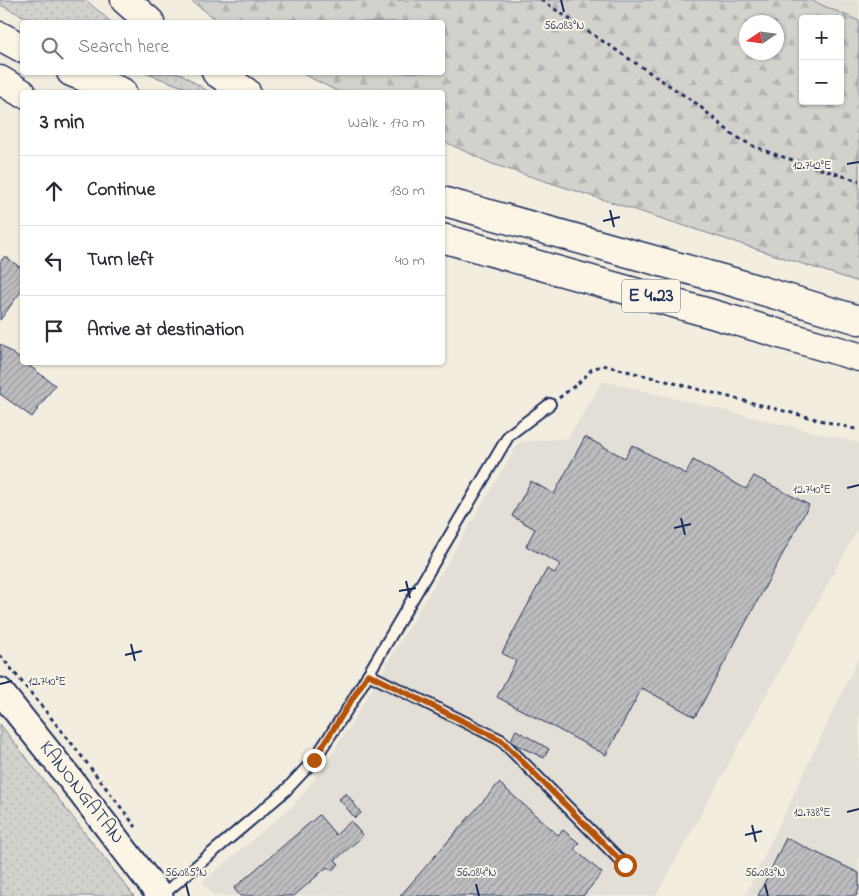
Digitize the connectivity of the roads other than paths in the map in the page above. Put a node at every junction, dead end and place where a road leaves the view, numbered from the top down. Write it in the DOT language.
graph roads {
  1 [pos="125,0"];
  2 [pos="148,20"];
  3 [pos="0,36"];
  4 [pos="20,47"];
  5 [pos="79,75"];
  6 [pos="220,75"];
  7 [pos="0,80"];
  8 [pos="117,90"];
  9 [pos="243,90"];
  10 [pos="0,91"];
  11 [pos="20,92"];
  12 [pos="20,97"];
  13 [pos="445,189"];
  14 [pos="445,202"];
  15 [pos="509,220"];
  16 [pos="445,239"];
  17 [pos="859,320"];
  18 [pos="859,357"];
  19 [pos="550,404"];
  20 [pos="368,674"];
  21 [pos="0,691"];
  22 [pos="625,865"];
  23 [pos="160,896"];
  1 -- 2 [label="highway"];
  3 -- 4 [label="highway"];
  5 -- 8 [label="highway"];
  6 -- 9 [label="highway"];
  7 -- 11 [label="highway"];
  10 -- 12 [label="highway"];
  13 -- 15 [label="highway"];
  14 -- 15 [label="highway, E 4.23"];
  15 -- 17 [label="highway, E 4.23"];
  16 -- 18 [label="highway, E 4.23"];
  19 -- 20 [label="lane"];
  20 -- 22 [label="lane"];
  20 -- 23 [label="lane"];
  21 -- 23 [label="street, KANONGATAN"];
}
